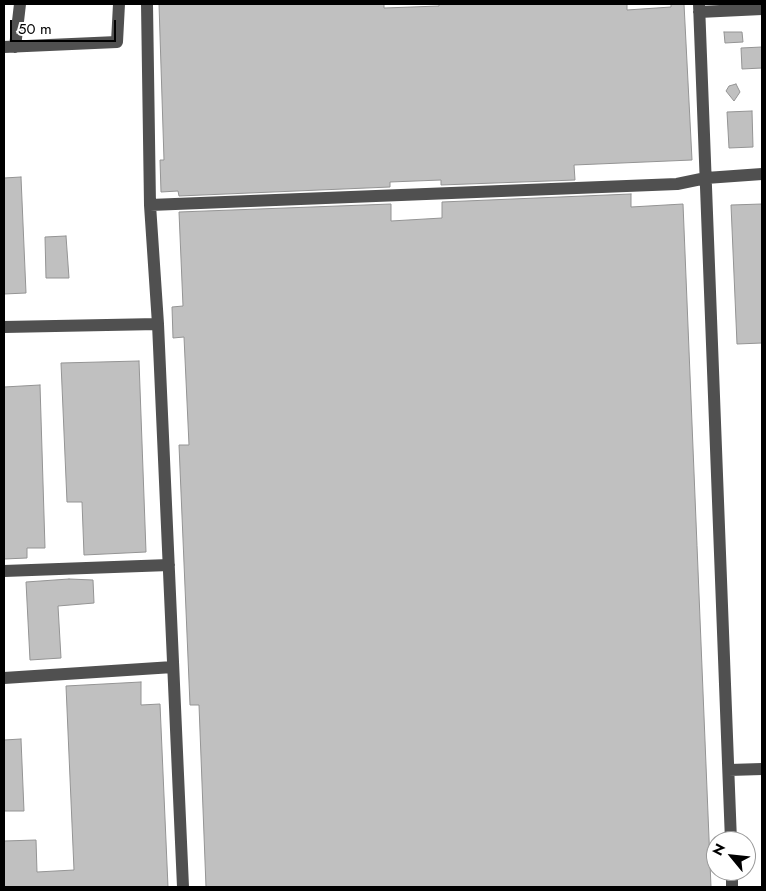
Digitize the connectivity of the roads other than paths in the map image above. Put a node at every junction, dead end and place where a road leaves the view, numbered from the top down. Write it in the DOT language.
graph roads {
  1 [pos="20,4"];
  2 [pos="119,4"];
  3 [pos="147,4"];
  4 [pos="699,8"];
  5 [pos="762,9"];
  6 [pos="10,47"];
  7 [pos="762,174"];
  8 [pos="706,178"];
  9 [pos="150,205"];
  10 [pos="158,324"];
  11 [pos="4,326"];
  12 [pos="169,565"];
  13 [pos="4,571"];
  14 [pos="173,667"];
  15 [pos="4,678"];
  16 [pos="762,769"];
  17 [pos="729,770"];
  18 [pos="731,831"];
  19 [pos="183,887"];
  1 -- 6 [label="street"];
  2 -- 6 [label="street"];
  3 -- 9 [label="street"];
  4 -- 5 [label="street"];
  4 -- 8 [label="street"];
  7 -- 8 [label="street"];
  8 -- 9 [label="street"];
  8 -- 17 [label="street"];
  9 -- 10 [label="street"];
  10 -- 11 [label="street"];
  10 -- 12 [label="street"];
  12 -- 13 [label="street"];
  12 -- 14 [label="street"];
  14 -- 15 [label="street"];
  14 -- 19 [label="street"];
  16 -- 17 [label="street"];
  17 -- 18 [label="street"];
}
